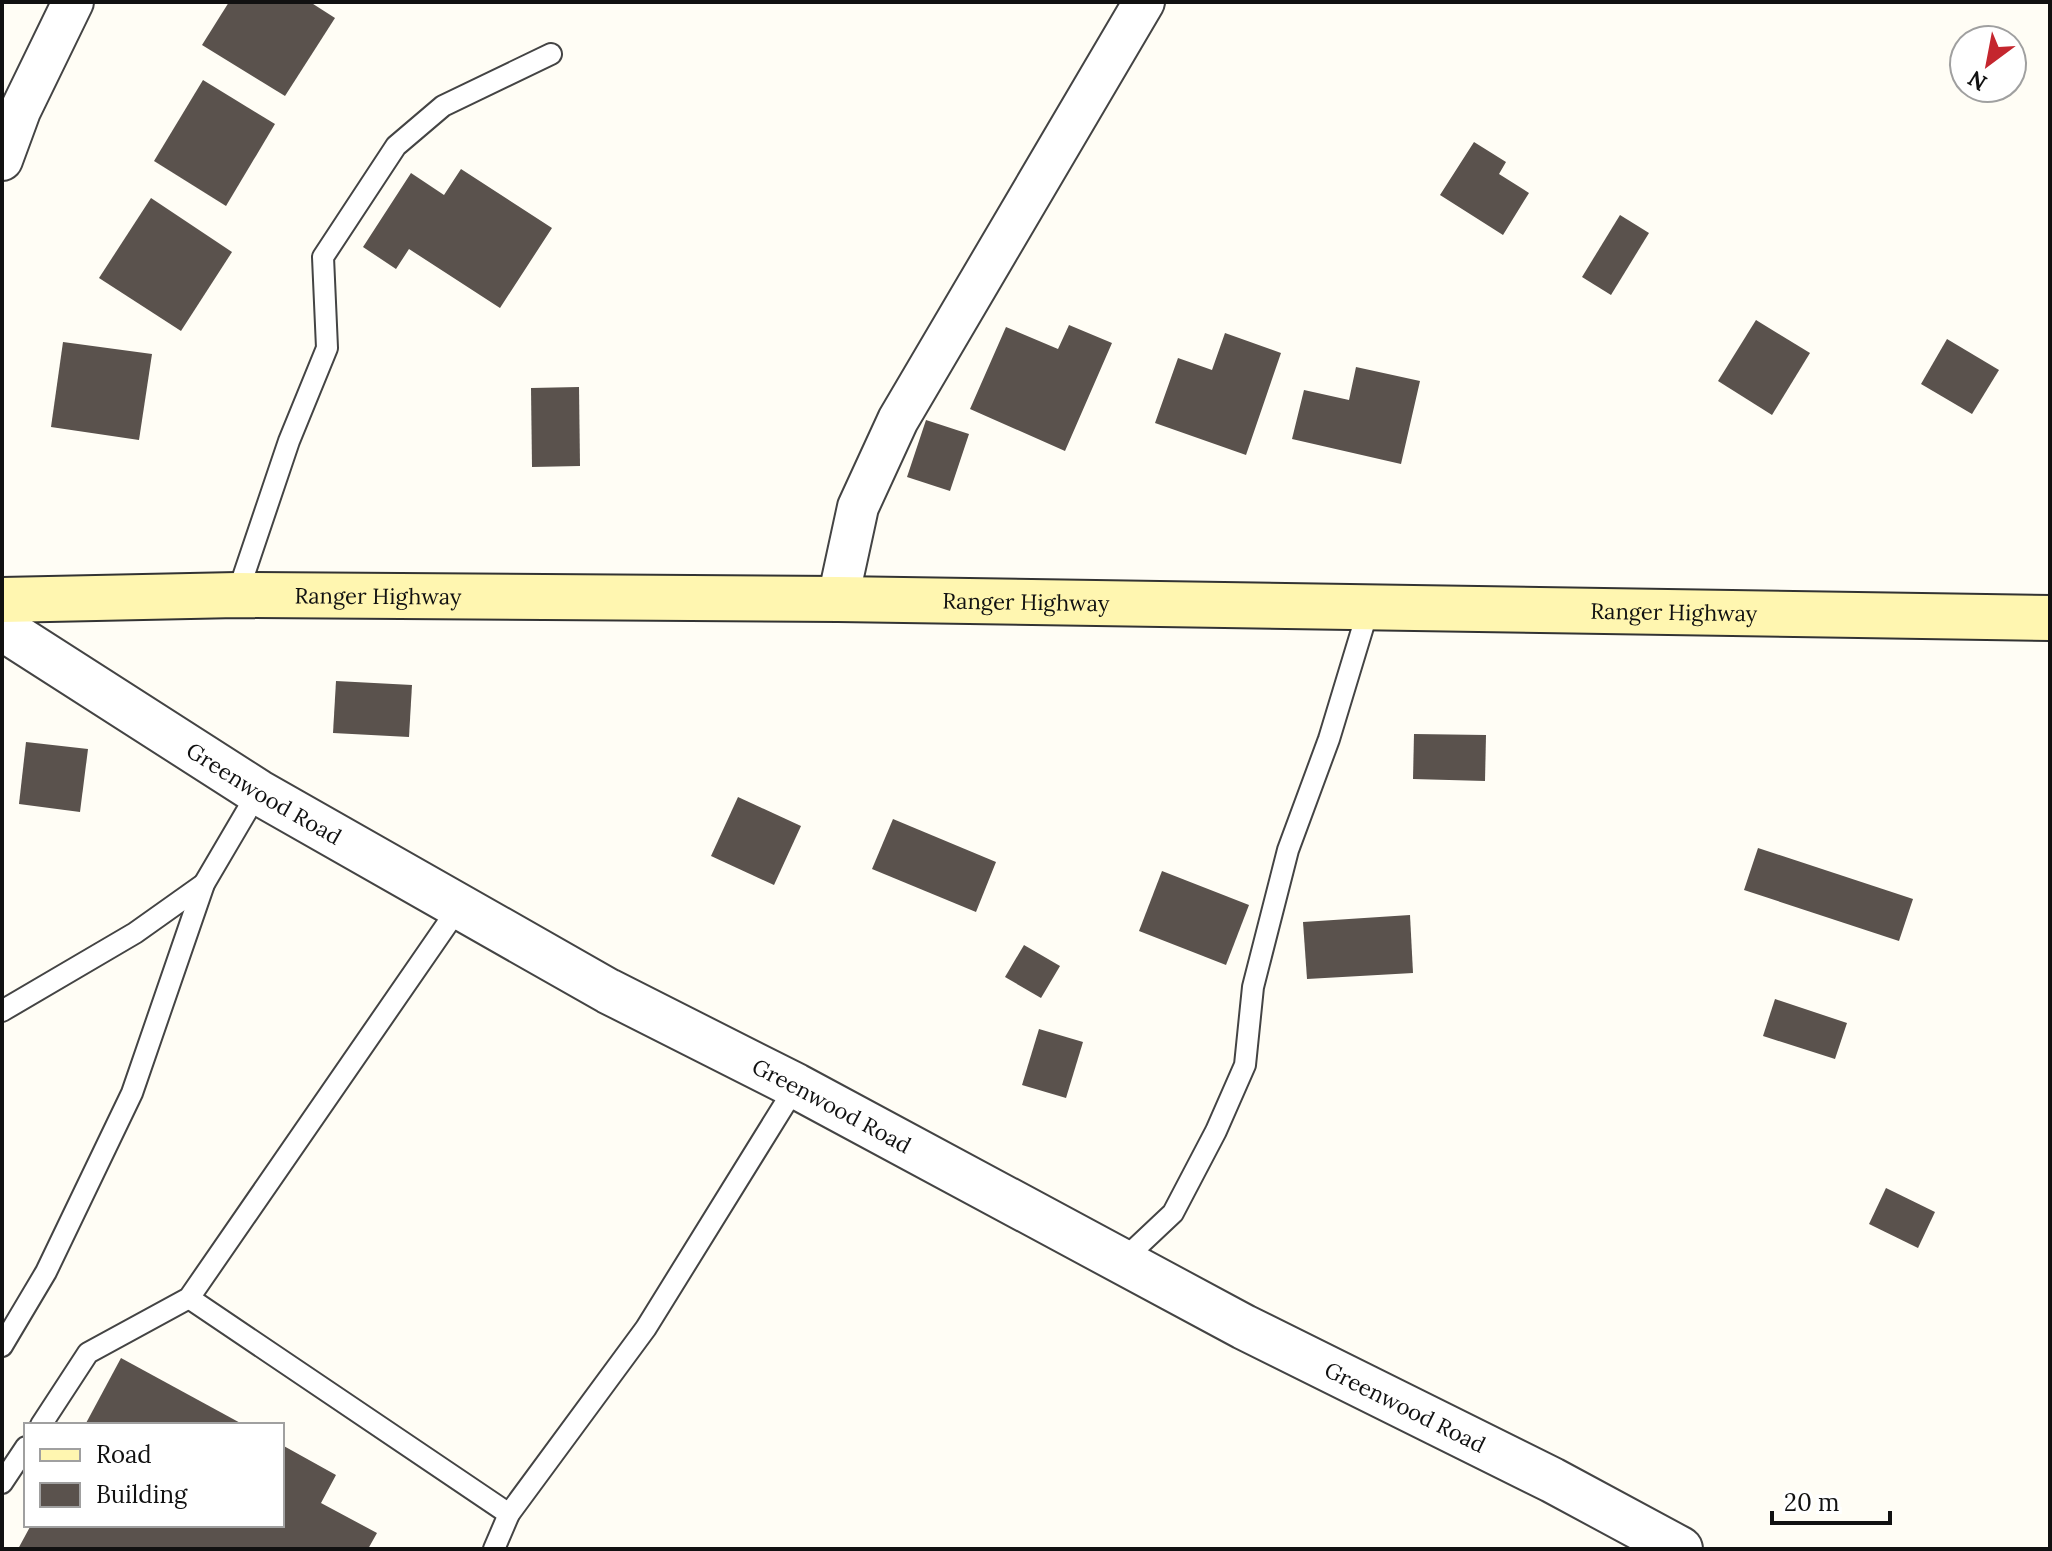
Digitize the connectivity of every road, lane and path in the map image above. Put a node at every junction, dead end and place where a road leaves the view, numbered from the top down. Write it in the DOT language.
graph roads {
  1 [pos="73,2"];
  2 [pos="1144,2"];
  3 [pos="551,54"];
  4 [pos="2,160"];
  5 [pos="237,595"];
  6 [pos="838,599"];
  7 [pos="2,600"];
  8 [pos="1369,607"];
  9 [pos="2050,618"];
  10 [pos="2,628"];
  11 [pos="258,792"];
  12 [pos="204,884"];
  13 [pos="459,907"];
  14 [pos="2,1011"];
  15 [pos="796,1086"];
  16 [pos="1122,1261"];
  17 [pos="189,1298"];
  18 [pos="2,1346"];
  19 [pos="42,1423"];
  20 [pos="24,1450"];
  21 [pos="2,1483"];
  22 [pos="509,1514"];
  23 [pos="494,1549"];
  24 [pos="1680,1549"];
  1 -- 4 [label="street"];
  2 -- 6 [label="street"];
  3 -- 5 [label="lane"];
  5 -- 6 [label="main road, Ranger Highway"];
  5 -- 7 [label="main road, Ranger Highway"];
  6 -- 8 [label="main road, Ranger Highway"];
  8 -- 9 [label="main road, Ranger Highway"];
  8 -- 16 [label="lane"];
  10 -- 11 [label="street, Greenwood Road"];
  11 -- 12 [label="lane"];
  11 -- 13 [label="street, Greenwood Road"];
  12 -- 14 [label="lane"];
  12 -- 18 [label="lane"];
  13 -- 15 [label="street, Greenwood Road"];
  13 -- 17 [label="lane"];
  15 -- 16 [label="street, Greenwood Road"];
  15 -- 22 [label="lane"];
  16 -- 24 [label="street, Greenwood Road"];
  17 -- 19 [label="lane"];
  17 -- 22 [label="lane"];
  20 -- 21 [label="lane"];
  22 -- 23 [label="lane"];
}
